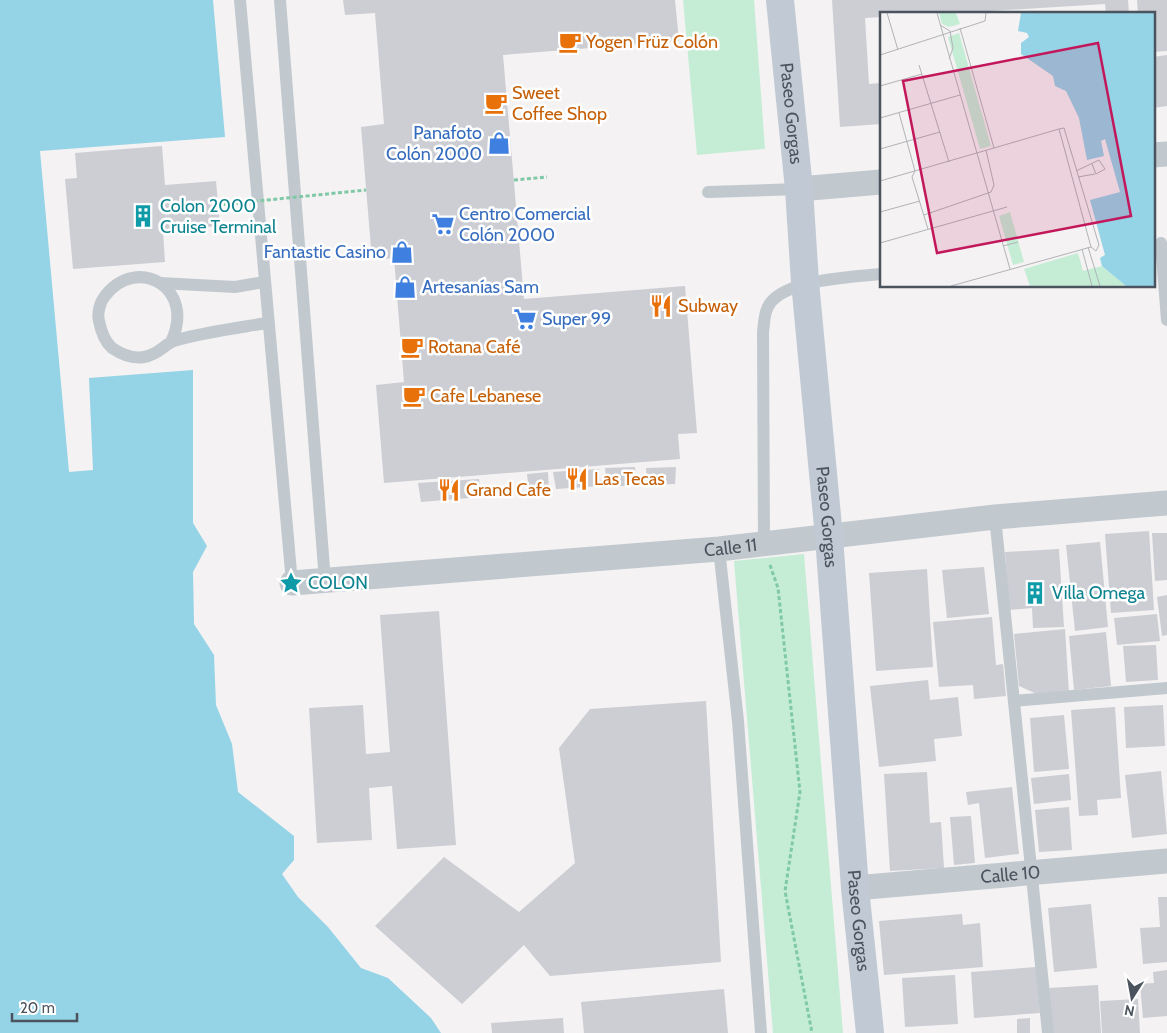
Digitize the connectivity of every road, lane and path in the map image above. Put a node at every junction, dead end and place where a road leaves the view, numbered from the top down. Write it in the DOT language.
graph roads {
  1 [pos="240,0"];
  2 [pos="280,0"];
  3 [pos="780,0"];
  4 [pos="1167,154"];
  5 [pos="1154,155"];
  6 [pos="547,177"];
  7 [pos="514,180"];
  8 [pos="880,182"];
  9 [pos="366,190"];
  10 [pos="799,190"];
  11 [pos="708,192"];
  12 [pos="217,205"];
  13 [pos="1160,243"];
  14 [pos="880,274"];
  15 [pos="264,282"];
  16 [pos="805,282"];
  17 [pos="160,283"];
  18 [pos="1167,320"];
  19 [pos="267,323"];
  20 [pos="171,342"];
  21 [pos="1167,503"];
  22 [pos="995,517"];
  23 [pos="829,537"];
  24 [pos="764,544"];
  25 [pos="719,549"];
  26 [pos="325,581"];
  27 [pos="292,583"];
  28 [pos="1167,688"];
  29 [pos="1014,701"];
  30 [pos="1167,861"];
  31 [pos="1032,873"];
  32 [pos="855,888"];
  33 [pos="761,1033"];
  34 [pos="812,1033"];
  35 [pos="870,1033"];
  36 [pos="1048,1033"];
  1 -- 15 [label="lane"];
  2 -- 26 [label="lane"];
  3 -- 10 [label="street, Paseo Gorgas"];
  4 -- 5 [label="street"];
  6 -- 7 [label="path"];
  8 -- 10 [label="street"];
  9 -- 12 [label="path, bridge"];
  10 -- 11 [label="lane"];
  10 -- 16 [label="street, Paseo Gorgas"];
  13 -- 18 [label="lane"];
  14 -- 16 [label="lane"];
  15 -- 17 [label="lane"];
  15 -- 19 [label="lane"];
  16 -- 23 [label="street, Paseo Gorgas"];
  16 -- 24 [label="lane"];
  17 -- 20 [label="lane"];
  17 -- 20 [label="lane"];
  19 -- 20 [label="lane"];
  19 -- 27 [label="lane"];
  21 -- 22 [label="street, Calle 11"];
  22 -- 23 [label="street, Calle 11"];
  22 -- 29 [label="lane"];
  23 -- 24 [label="street, Calle 11"];
  23 -- 32 [label="street, Paseo Gorgas"];
  24 -- 25 [label="street, Calle 11"];
  24 -- 34 [label="path"];
  25 -- 26 [label="street, Calle 11"];
  25 -- 33 [label="lane"];
  26 -- 27 [label="street, Calle 11"];
  28 -- 29 [label="lane"];
  29 -- 31 [label="lane"];
  30 -- 31 [label="street, Calle 10"];
  31 -- 32 [label="street, Calle 10"];
  31 -- 36 [label="lane"];
  32 -- 35 [label="street, Paseo Gorgas"];
}
